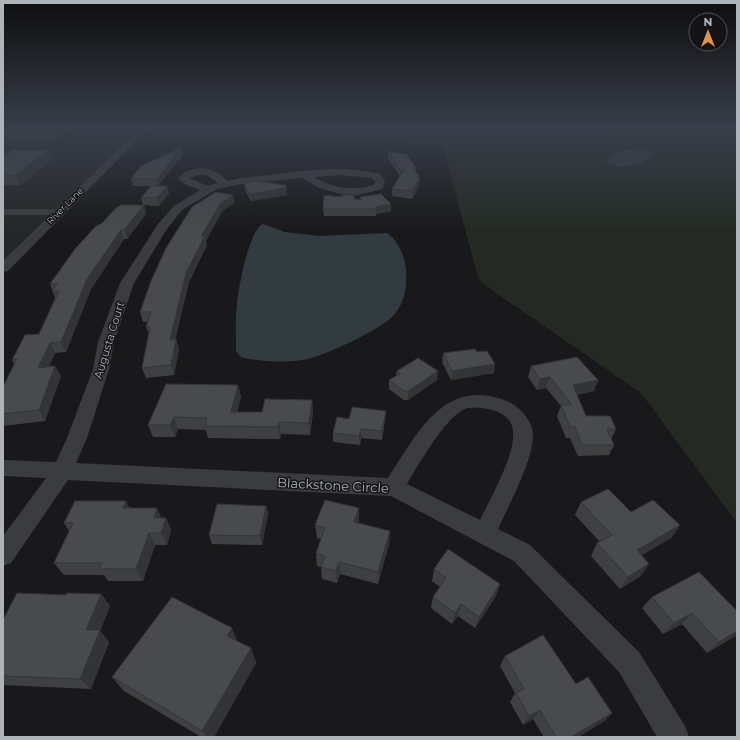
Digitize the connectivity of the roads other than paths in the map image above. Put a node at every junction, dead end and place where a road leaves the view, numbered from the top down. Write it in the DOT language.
graph roads {
  1 [pos="109,163"];
  2 [pos="305,176"];
  3 [pos="225,184"];
  4 [pos="208,190"];
  5 [pos="3,212"];
  6 [pos="58,212"];
  7 [pos="3,268"];
  8 [pos="3,468"];
  9 [pos="62,472"];
  10 [pos="394,487"];
  11 [pos="485,534"];
  12 [pos="3,555"];
  13 [pos="674,737"];
  1 -- 6 [label="street, River Lane"];
  2 -- 2 [label="street, Augusta Court"];
  2 -- 3 [label="street, Augusta Court"];
  3 -- 4 [label="street, Augusta Court"];
  3 -- 4 [label="street"];
  4 -- 9 [label="street, Augusta Court"];
  5 -- 6 [label="street"];
  6 -- 7 [label="street, River Lane"];
  8 -- 9 [label="street, Blackstone Circle"];
  9 -- 10 [label="street, Blackstone Circle"];
  9 -- 12 [label="street"];
  10 -- 11 [label="street, Blackstone Circle"];
  10 -- 11 [label="street"];
  11 -- 13 [label="street, Blackstone Circle"];
}
